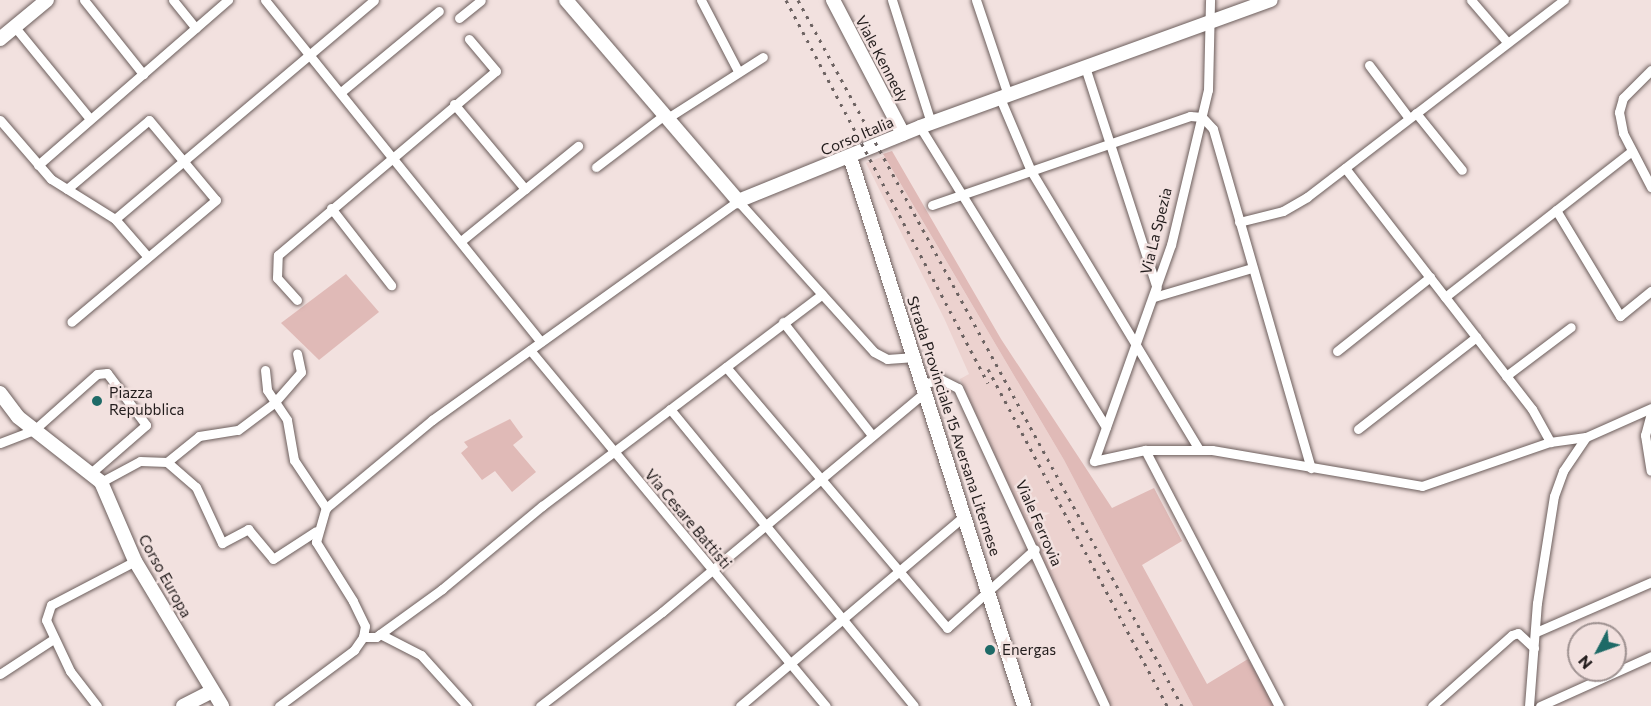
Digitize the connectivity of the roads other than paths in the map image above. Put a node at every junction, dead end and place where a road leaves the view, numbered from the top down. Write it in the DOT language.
graph roads {
  1 [pos="47,0"];
  2 [pos="84,0"];
  3 [pos="173,0"];
  4 [pos="228,0"];
  5 [pos="265,0"];
  6 [pos="374,0"];
  7 [pos="482,0"];
  8 [pos="566,0"];
  9 [pos="701,0"];
  10 [pos="832,0"];
  11 [pos="892,0"];
  12 [pos="976,0"];
  13 [pos="1210,0"];
  14 [pos="1271,0"];
  15 [pos="1472,0"];
  16 [pos="1564,0"];
  17 [pos="439,11"];
  18 [pos="459,18"];
  19 [pos="1212,21"];
  20 [pos="14,26"];
  21 [pos="196,28"];
  22 [pos="0,39"];
  23 [pos="469,39"];
  24 [pos="1507,42"];
  25 [pos="309,54"];
  26 [pos="763,57"];
  27 [pos="1369,65"];
  28 [pos="1085,67"];
  29 [pos="1651,70"];
  30 [pos="738,71"];
  31 [pos="143,74"];
  32 [pos="1651,80"];
  33 [pos="1635,86"];
  34 [pos="341,92"];
  35 [pos="1004,96"];
  36 [pos="454,104"];
  37 [pos="1413,115"];
  38 [pos="1202,117"];
  39 [pos="665,118"];
  40 [pos="90,119"];
  41 [pos="0,120"];
  42 [pos="925,125"];
  43 [pos="903,134"];
  44 [pos="1111,143"];
  45 [pos="578,146"];
  46 [pos="1632,151"];
  47 [pos="392,154"];
  48 [pos="850,157"];
  49 [pos="185,162"];
  50 [pos="38,165"];
  51 [pos="596,167"];
  52 [pos="1345,168"];
  53 [pos="1462,170"];
  54 [pos="1031,171"];
  55 [pos="1651,187"];
  56 [pos="67,189"];
  57 [pos="525,189"];
  58 [pos="962,195"];
  59 [pos="738,201"];
  60 [pos="932,206"];
  61 [pos="331,208"];
  62 [pos="1556,210"];
  63 [pos="115,219"];
  64 [pos="1239,222"];
  65 [pos="461,241"];
  66 [pos="148,257"];
  67 [pos="1252,268"];
  68 [pos="1430,277"];
  69 [pos="391,285"];
  70 [pos="1651,291"];
  71 [pos="1156,292"];
  72 [pos="822,294"];
  73 [pos="1445,297"];
  74 [pos="297,300"];
  75 [pos="71,322"];
  76 [pos="783,322"];
  77 [pos="1571,327"];
  78 [pos="1476,337"];
  79 [pos="541,342"];
  80 [pos="1136,349"];
  81 [pos="530,350"];
  82 [pos="1337,351"];
  83 [pos="297,353"];
  84 [pos="915,357"];
  85 [pos="726,367"];
  86 [pos="265,370"];
  87 [pos="1506,376"];
  88 [pos="925,388"];
  89 [pos="0,393"];
  90 [pos="274,403"];
  91 [pos="1651,408"];
  92 [pos="670,409"];
  93 [pos="1651,413"];
  94 [pos="1106,427"];
  95 [pos="1358,429"];
  96 [pos="34,430"];
  97 [pos="872,435"];
  98 [pos="1586,437"];
  99 [pos="1550,442"];
  100 [pos="0,443"];
  101 [pos="1200,449"];
  102 [pos="1144,450"];
  103 [pos="613,452"];
  104 [pos="166,462"];
  105 [pos="1311,468"];
  106 [pos="1651,471"];
  107 [pos="822,476"];
  108 [pos="97,477"];
  109 [pos="326,508"];
  110 [pos="965,514"];
  111 [pos="767,523"];
  112 [pos="316,531"];
  113 [pos="1035,549"];
  114 [pos="135,561"];
  115 [pos="711,569"];
  116 [pos="900,572"];
  117 [pos="1651,582"];
  118 [pos="989,591"];
  119 [pos="846,619"];
  120 [pos="1536,632"];
  121 [pos="380,634"];
  122 [pos="363,637"];
  123 [pos="52,640"];
  124 [pos="1534,648"];
  125 [pos="1651,656"];
  126 [pos="791,664"];
  127 [pos="0,674"];
  128 [pos="212,691"];
  129 [pos="743,705"];
  130 [pos="97,706"];
  131 [pos="183,706"];
  132 [pos="222,706"];
  133 [pos="279,706"];
  134 [pos="467,706"];
  135 [pos="540,706"];
  136 [pos="826,706"];
  137 [pos="914,706"];
  138 [pos="1024,706"];
  139 [pos="1105,706"];
  140 [pos="1279,706"];
  141 [pos="1432,706"];
  142 [pos="1529,706"];
  143 [pos="1540,706"];
  1 -- 20 [label="street"];
  2 -- 31 [label="street"];
  3 -- 21 [label="street"];
  4 -- 21 [label="street"];
  5 -- 25 [label="street"];
  6 -- 25 [label="street"];
  7 -- 18 [label="street"];
  8 -- 39 [label="street"];
  9 -- 30 [label="street"];
  10 -- 43 [label="street, Viale Kennedy"];
  11 -- 42 [label="street"];
  12 -- 35 [label="street"];
  13 -- 19 [label="street, Via La Spezia"];
  14 -- 19 [label="street, Corso Italia"];
  15 -- 24 [label="street"];
  16 -- 24 [label="street"];
  17 -- 34 [label="street"];
  19 -- 28 [label="street, Corso Italia"];
  19 -- 38 [label="street, Via La Spezia"];
  20 -- 22 [label="street"];
  20 -- 40 [label="street"];
  21 -- 31 [label="street"];
  23 -- 36 [label="street"];
  24 -- 37 [label="street"];
  25 -- 34 [label="street"];
  25 -- 49 [label="street"];
  26 -- 30 [label="street"];
  27 -- 37 [label="street"];
  28 -- 35 [label="street, Corso Italia"];
  28 -- 44 [label="street"];
  29 -- 33 [label="street"];
  30 -- 39 [label="street"];
  31 -- 40 [label="street"];
  32 -- 33 [label="street"];
  33 -- 46 [label="street"];
  34 -- 47 [label="street"];
  35 -- 42 [label="street, Corso Italia"];
  35 -- 54 [label="street"];
  36 -- 47 [label="street"];
  36 -- 57 [label="street"];
  37 -- 52 [label="street"];
  37 -- 53 [label="street"];
  38 -- 44 [label="street"];
  38 -- 64 [label="street"];
  38 -- 71 [label="street, Via La Spezia"];
  39 -- 51 [label="street"];
  39 -- 59 [label="street"];
  40 -- 50 [label="street"];
  41 -- 50 [label="street"];
  42 -- 43 [label="street, Corso Italia"];
  42 -- 58 [label="street"];
  43 -- 48 [label="street, Corso Italia"];
  44 -- 54 [label="street"];
  44 -- 71 [label="street"];
  45 -- 57 [label="street"];
  46 -- 55 [label="street"];
  46 -- 62 [label="street"];
  47 -- 61 [label="street"];
  47 -- 65 [label="street"];
  48 -- 59 [label="street, Corso Italia"];
  48 -- 84 [label="street, Strada Provinciale 15 Aversana Liternese"];
  49 -- 56 [label="street"];
  49 -- 63 [label="street"];
  49 -- 66 [label="street"];
  50 -- 56 [label="street"];
  52 -- 64 [label="street"];
  52 -- 68 [label="street"];
  54 -- 58 [label="street"];
  54 -- 80 [label="street"];
  56 -- 63 [label="street"];
  57 -- 65 [label="street"];
  58 -- 60 [label="street"];
  58 -- 94 [label="street"];
  59 -- 72 [label="street"];
  59 -- 79 [label="street"];
  61 -- 69 [label="street"];
  61 -- 74 [label="street"];
  62 -- 70 [label="street"];
  62 -- 73 [label="street"];
  63 -- 66 [label="street"];
  64 -- 67 [label="street"];
  65 -- 79 [label="street"];
  66 -- 75 [label="street"];
  67 -- 71 [label="street"];
  67 -- 105 [label="street"];
  68 -- 73 [label="street"];
  68 -- 82 [label="street"];
  71 -- 80 [label="street, Via La Spezia"];
  72 -- 76 [label="street"];
  72 -- 84 [label="street"];
  73 -- 78 [label="street"];
  76 -- 85 [label="street"];
  76 -- 97 [label="street"];
  77 -- 87 [label="street"];
  78 -- 87 [label="street"];
  78 -- 95 [label="street"];
  79 -- 81 [label="street"];
  80 -- 94 [label="street, Via La Spezia"];
  80 -- 101 [label="street"];
  81 -- 103 [label="street, Via Cesare Battisti"];
  81 -- 109 [label="street"];
  83 -- 90 [label="street"];
  84 -- 88 [label="street, Strada Provinciale 15 Aversana Liternese"];
  85 -- 92 [label="street"];
  85 -- 107 [label="street"];
  86 -- 90 [label="street"];
  87 -- 99 [label="street"];
  88 -- 97 [label="street"];
  88 -- 110 [label="street, Strada Provinciale 15 Aversana Liternese"];
  88 -- 113 [label="street, Viale Ferrovia"];
  89 -- 96 [label="street"];
  90 -- 104 [label="street"];
  90 -- 109 [label="street"];
  91 -- 98 [label="street"];
  92 -- 103 [label="street"];
  92 -- 111 [label="street"];
  93 -- 106 [label="street"];
  94 -- 102 [label="street, Via La Spezia"];
  96 -- 100 [label="street"];
  96 -- 108 [label="street"];
  96 -- 108 [label="street"];
  97 -- 107 [label="street"];
  98 -- 99 [label="street"];
  98 -- 120 [label="street"];
  99 -- 105 [label="street"];
  101 -- 102 [label="street"];
  101 -- 105 [label="street"];
  102 -- 140 [label="street"];
  103 -- 115 [label="street, Via Cesare Battisti"];
  103 -- 121 [label="street"];
  104 -- 108 [label="street"];
  104 -- 112 [label="street"];
  107 -- 111 [label="street"];
  107 -- 116 [label="street"];
  108 -- 114 [label="street, Corso Europa"];
  109 -- 112 [label="street"];
  110 -- 116 [label="street"];
  110 -- 118 [label="street, Strada Provinciale 15 Aversana Liternese"];
  111 -- 115 [label="street"];
  111 -- 119 [label="street"];
  112 -- 122 [label="street"];
  113 -- 118 [label="street"];
  113 -- 139 [label="street, Viale Ferrovia"];
  114 -- 123 [label="street"];
  114 -- 128 [label="street, Corso Europa"];
  115 -- 126 [label="street, Via Cesare Battisti"];
  115 -- 135 [label="street"];
  116 -- 118 [label="street"];
  116 -- 119 [label="street"];
  117 -- 120 [label="street"];
  118 -- 138 [label="street, Strada Provinciale 15 Aversana Liternese"];
  119 -- 126 [label="street"];
  119 -- 137 [label="street"];
  120 -- 124 [label="street"];
  121 -- 122 [label="street"];
  121 -- 134 [label="street"];
  122 -- 133 [label="street"];
  123 -- 127 [label="street"];
  123 -- 130 [label="street"];
  124 -- 141 [label="street"];
  124 -- 142 [label="street"];
  125 -- 143 [label="street"];
  126 -- 129 [label="street"];
  126 -- 136 [label="street, Via Cesare Battisti"];
  128 -- 131 [label="street"];
  128 -- 132 [label="street, Corso Europa"];
}
